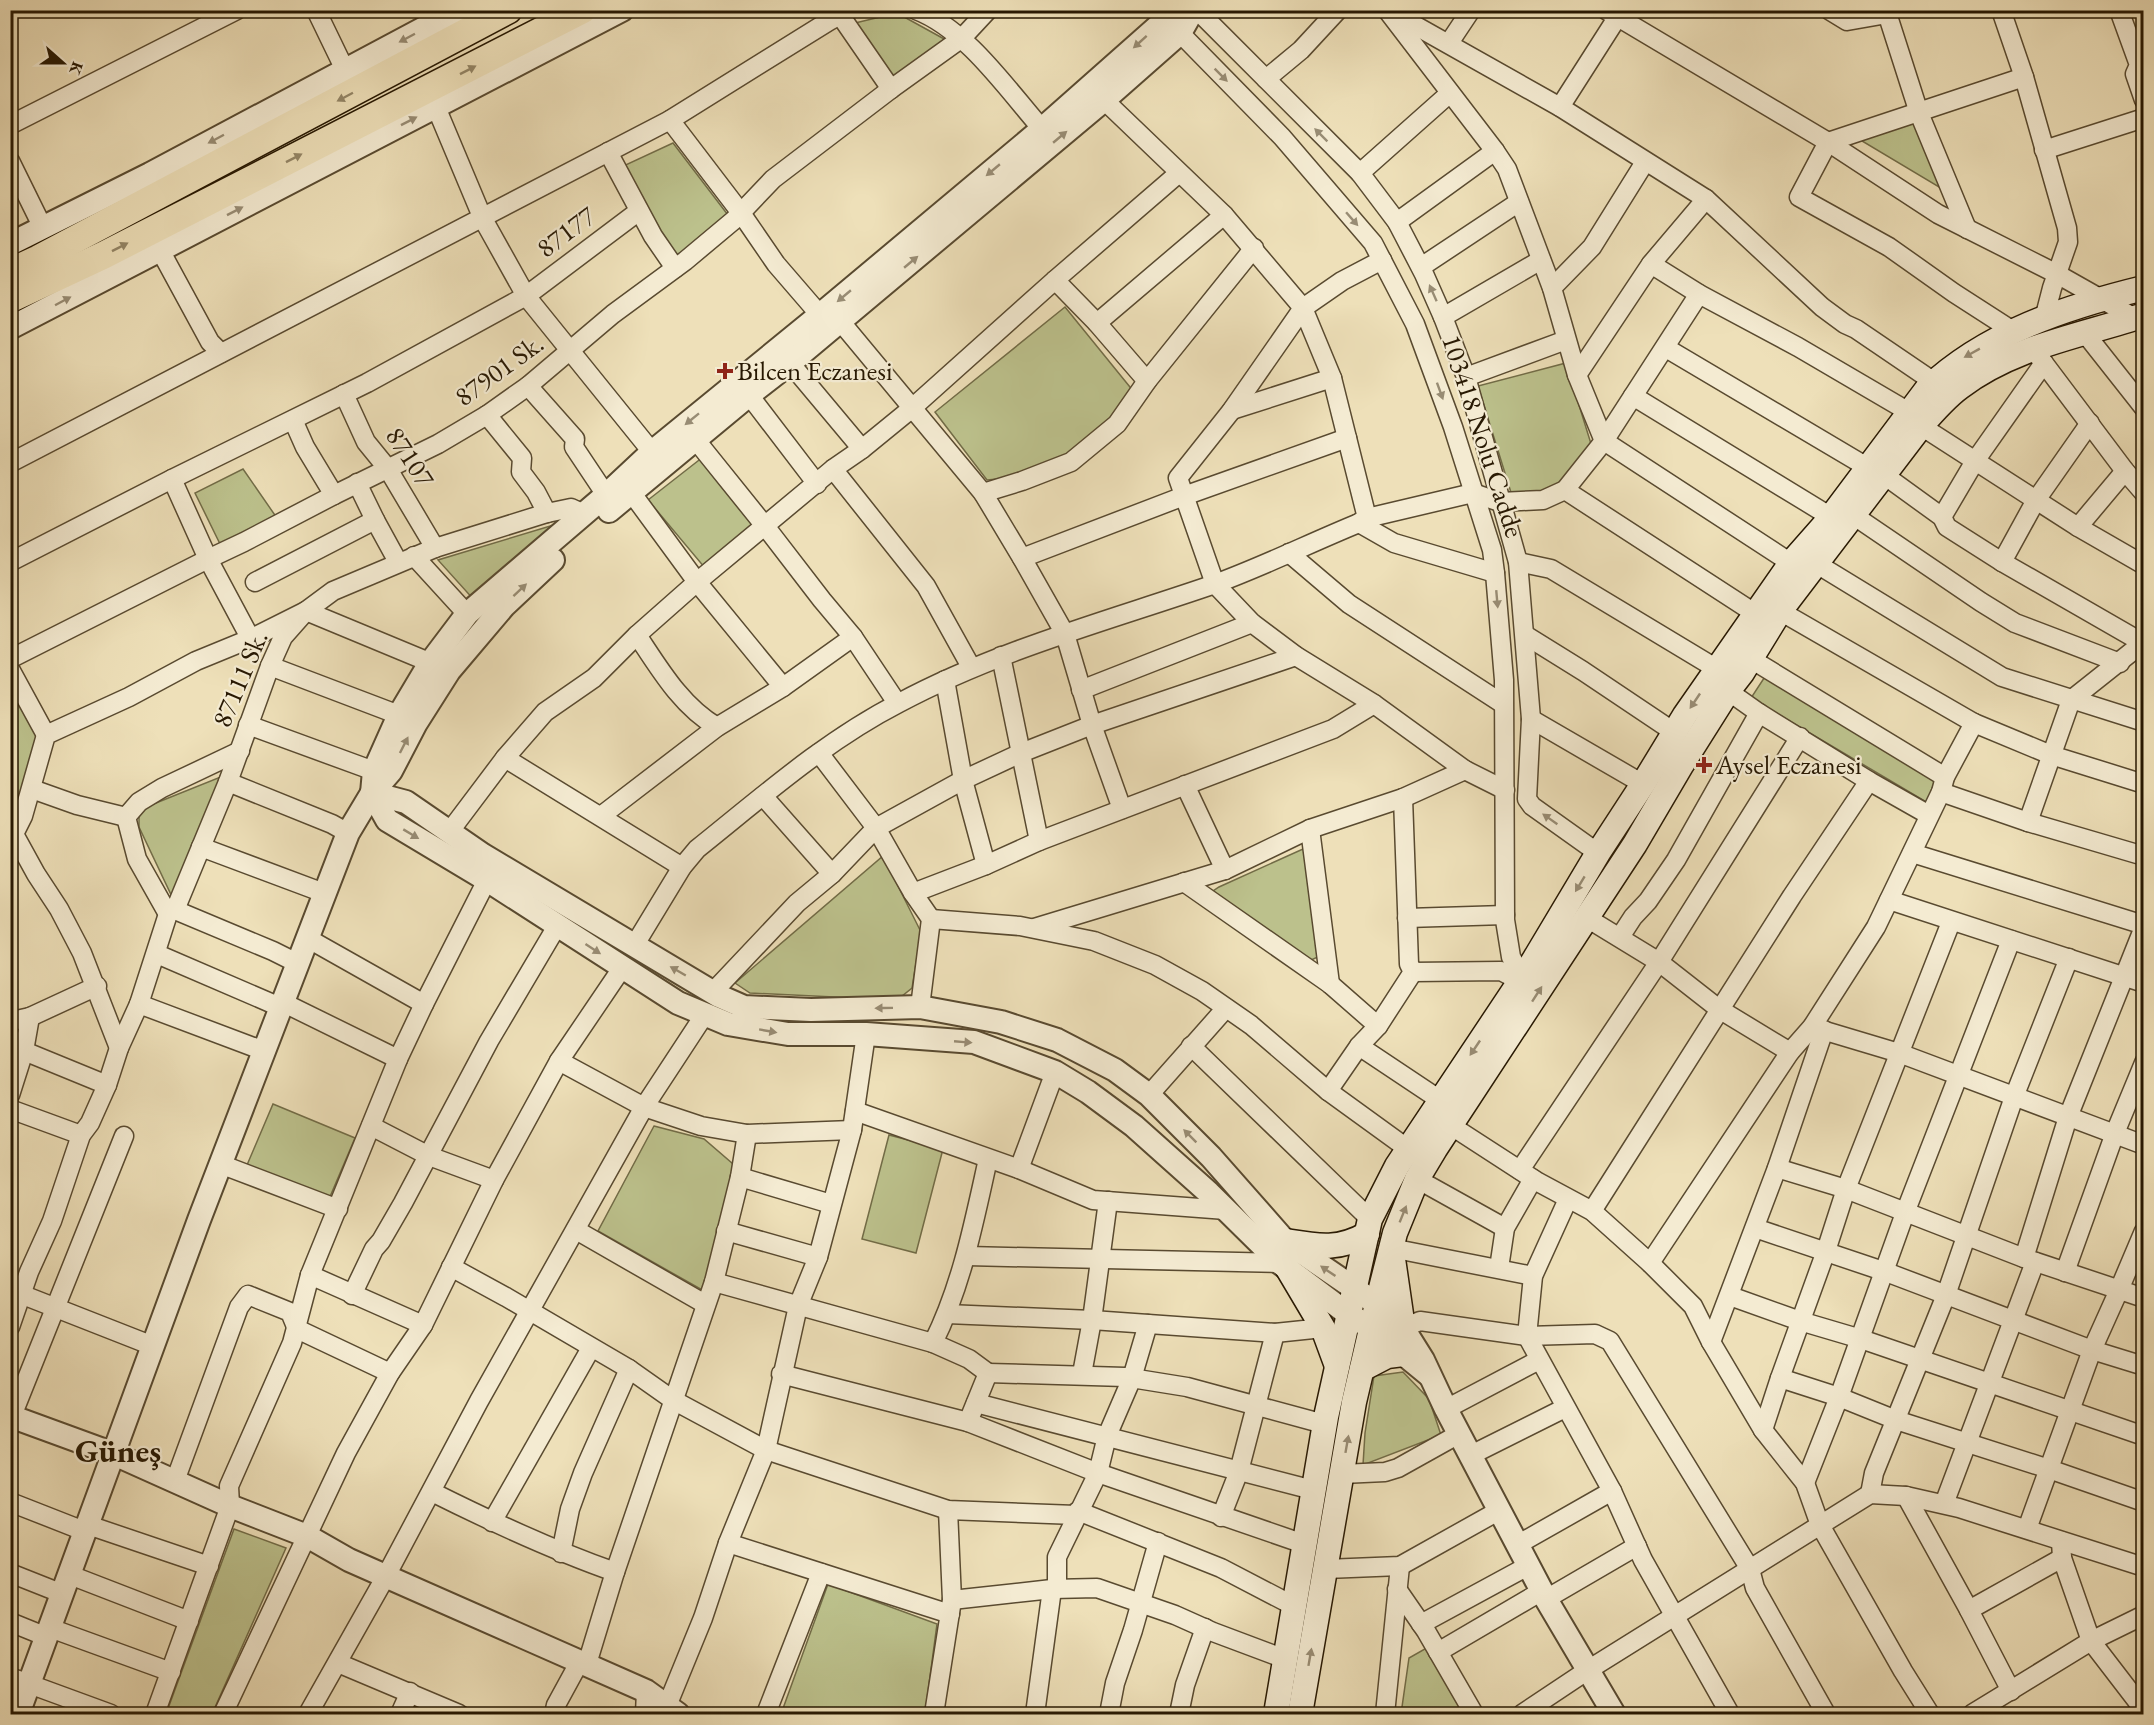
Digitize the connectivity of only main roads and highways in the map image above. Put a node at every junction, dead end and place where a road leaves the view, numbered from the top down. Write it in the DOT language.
graph roads {
  1 [pos="508,10"];
  2 [pos="582,10"];
  3 [pos="10,272"];
  4 [pos="2144,288"];
  5 [pos="10,299"];
  6 [pos="2140,318"];
  7 [pos="1915,419"];
  8 [pos="1842,516"];
  9 [pos="1368,1226"];
  10 [pos="1391,1248"];
  11 [pos="1404,1328"];
  12 [pos="1403,1354"];
  13 [pos="1337,1366"];
  14 [pos="1362,1369"];
  15 [pos="1276,1714"];
  16 [pos="1300,1714"];
  1 -- 3 [label="main road, one-way"];
  5 -- 2 [label="main road, one-way"];
  4 -- 7 [label="main road, one-way"];
  6 -- 7 [label="main road"];
  7 -- 8 [label="main road"];
  8 -- 9 [label="main road, one-way"];
  10 -- 8 [label="main road, one-way"];
  9 -- 13 [label="main road"];
  9 -- 13 [label="main road"];
  10 -- 11 [label="main road"];
  10 -- 14 [label="main road"];
  12 -- 14 [label="main road"];
  13 -- 15 [label="main road"];
  16 -- 14 [label="main road, one-way"];
}
